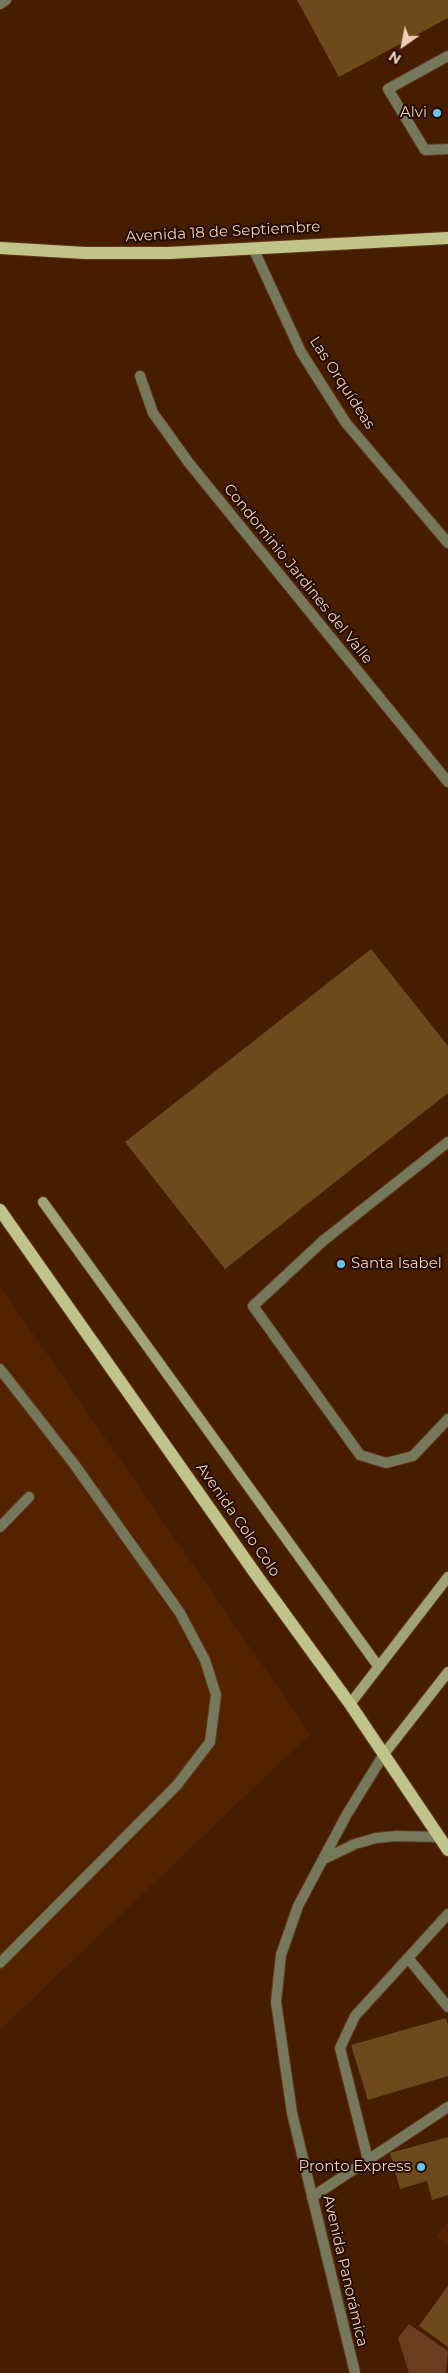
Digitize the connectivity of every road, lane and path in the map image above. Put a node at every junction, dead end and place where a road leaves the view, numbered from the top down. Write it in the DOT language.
graph roads {
  1 [pos="6,0"];
  2 [pos="0,4"];
  3 [pos="448,56"];
  4 [pos="448,150"];
  5 [pos="448,238"];
  6 [pos="0,248"];
  7 [pos="253,248"];
  8 [pos="140,376"];
  9 [pos="448,543"];
  10 [pos="448,782"];
  11 [pos="448,1142"];
  12 [pos="43,1202"];
  13 [pos="0,1210"];
  14 [pos="0,1369"];
  15 [pos="448,1419"];
  16 [pos="28,1497"];
  17 [pos="0,1527"];
  18 [pos="448,1577"];
  19 [pos="378,1666"];
  20 [pos="448,1672"];
  21 [pos="350,1704"];
  22 [pos="384,1754"];
  23 [pos="439,1837"];
  24 [pos="448,1850"];
  25 [pos="324,1859"];
  26 [pos="448,1914"];
  27 [pos="408,1958"];
  28 [pos="0,1964"];
  29 [pos="448,2007"];
  30 [pos="448,2106"];
  31 [pos="368,2160"];
  32 [pos="312,2197"];
  33 [pos="355,2373"];
  1 -- 2 [label="street"];
  3 -- 4 [label="street"];
  5 -- 7 [label="main road, Avenida 18 de Septiembre"];
  6 -- 7 [label="main road, Avenida 18 de Septiembre"];
  7 -- 9 [label="street, Las Orquídeas"];
  8 -- 10 [label="street, Condominio Jardines del Valle"];
  11 -- 15 [label="street"];
  12 -- 19 [label="street, Avenida Colo Colo"];
  13 -- 21 [label="main road, Avenida Colo Colo"];
  14 -- 28 [label="street"];
  16 -- 17 [label="street"];
  18 -- 19 [label="street"];
  19 -- 21 [label="street"];
  20 -- 22 [label="street, Avenida Panorámica"];
  21 -- 22 [label="main road, Avenida Colo Colo"];
  22 -- 23 [label="main road, Avenida Colo Colo"];
  22 -- 25 [label="street, Avenida Panorámica"];
  23 -- 24 [label="main road, Avenida Colo Colo"];
  23 -- 25 [label="street"];
  25 -- 32 [label="street, Avenida Panorámica"];
  26 -- 27 [label="street"];
  27 -- 29 [label="street"];
  27 -- 31 [label="street"];
  30 -- 31 [label="street"];
  31 -- 32 [label="street"];
  32 -- 33 [label="street, Avenida Panorámica"];
}
